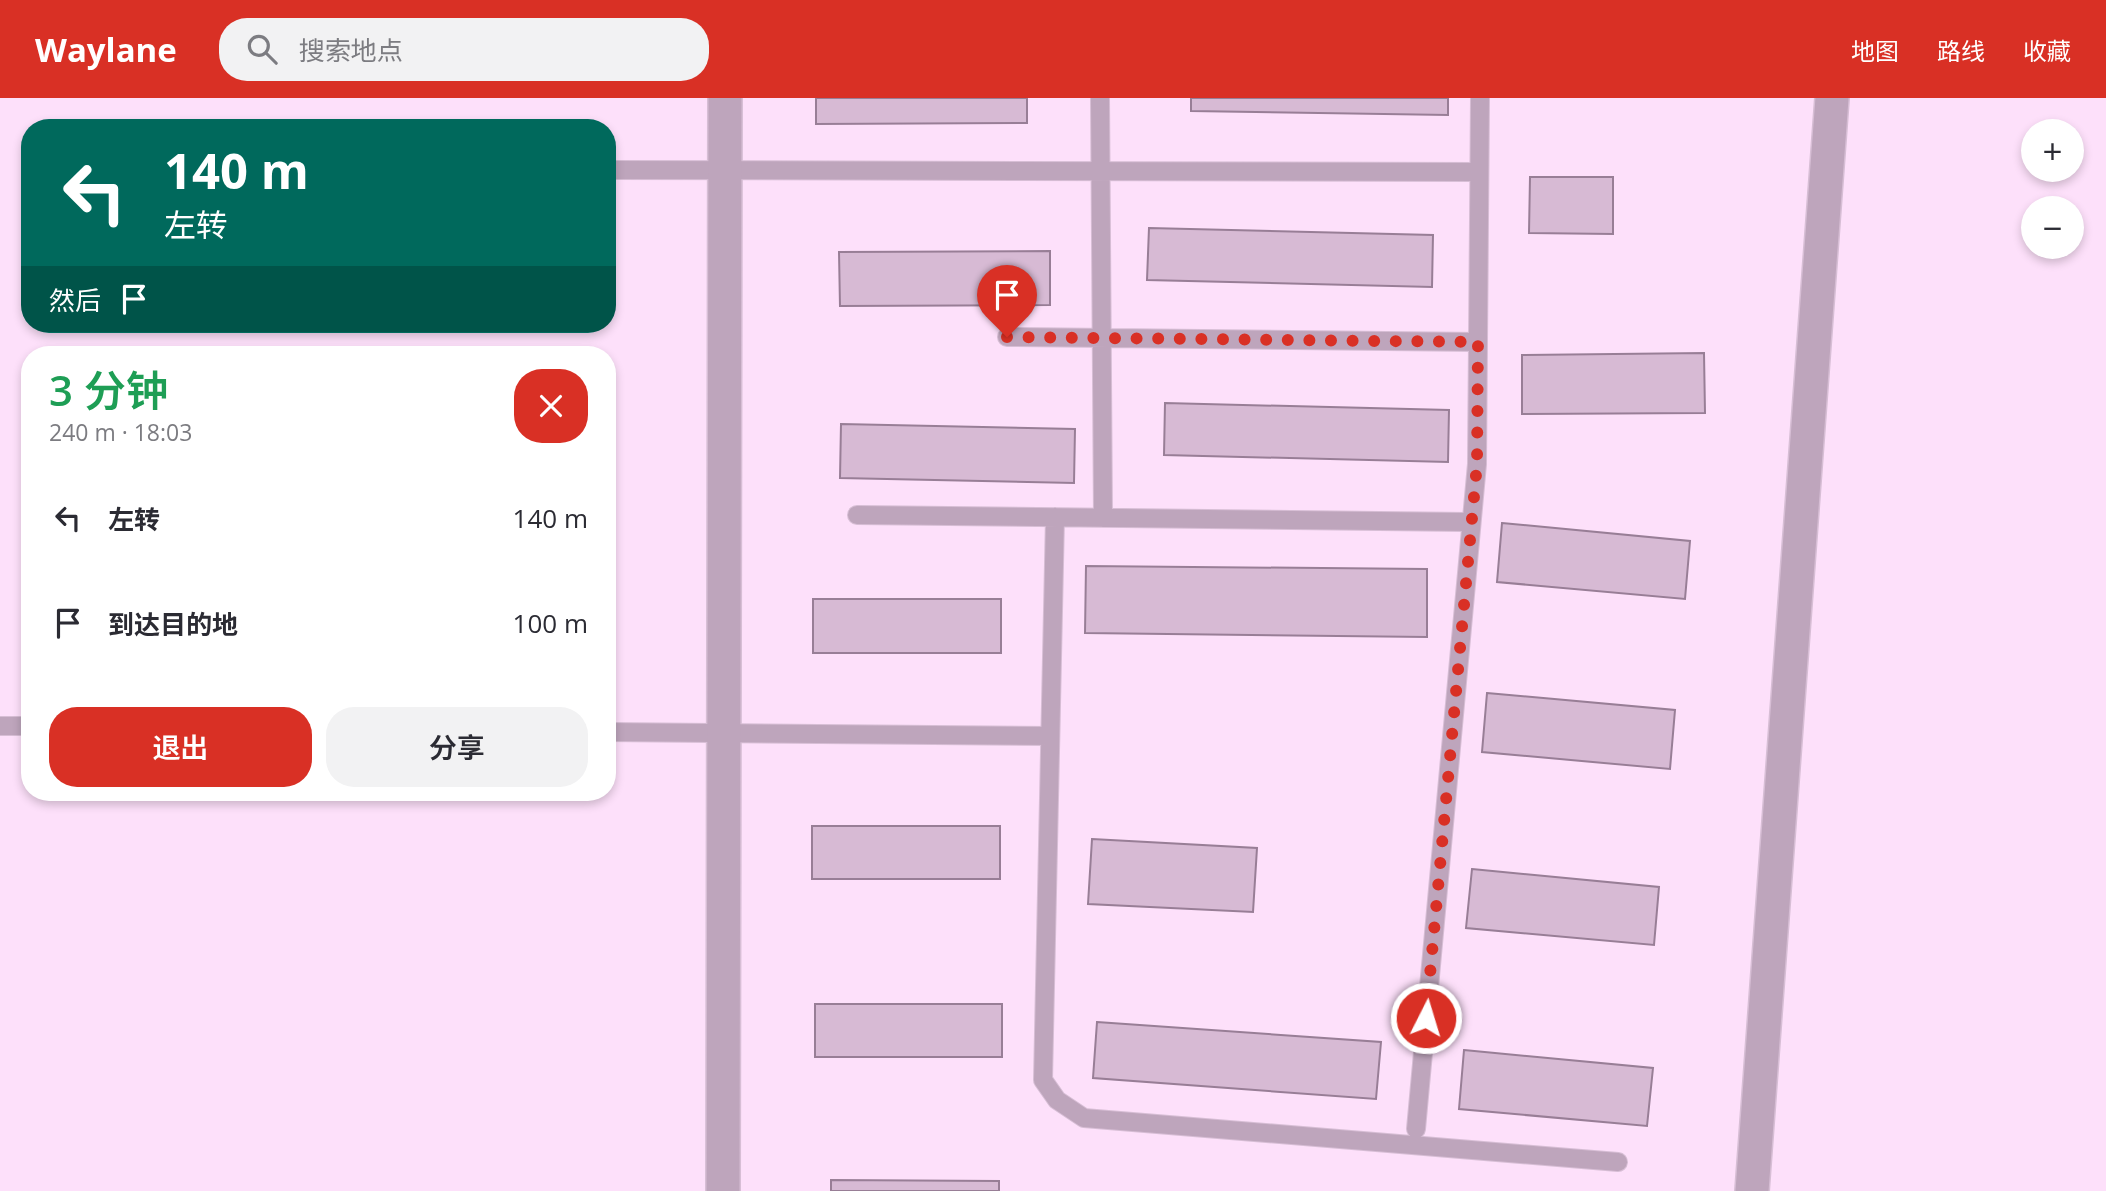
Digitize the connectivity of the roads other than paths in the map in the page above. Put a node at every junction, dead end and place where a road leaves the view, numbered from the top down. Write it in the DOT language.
graph roads {
  1 [pos="725,98"];
  2 [pos="1100,98"];
  3 [pos="1480,98"];
  4 [pos="1832,98"];
  5 [pos="616,170"];
  6 [pos="1479,173"];
  7 [pos="1007,337"];
  8 [pos="1478,342"];
  9 [pos="857,515"];
  10 [pos="1055,517"];
  11 [pos="1103,518"];
  12 [pos="1466,522"];
  13 [pos="0,726"];
  14 [pos="21,726"];
  15 [pos="616,732"];
  16 [pos="1050,736"];
  17 [pos="1416,1129"];
  18 [pos="1618,1162"];
  19 [pos="723,1191"];
  20 [pos="1752,1191"];
  1 -- 19 [label="street"];
  2 -- 11 [label="lane"];
  3 -- 6 [label="lane"];
  4 -- 20 [label="street"];
  5 -- 6 [label="lane"];
  6 -- 8 [label="lane"];
  7 -- 8 [label="lane"];
  8 -- 17 [label="lane"];
  9 -- 11 [label="lane"];
  10 -- 16 [label="lane"];
  11 -- 12 [label="lane"];
  13 -- 14 [label="lane"];
  15 -- 16 [label="lane"];
  16 -- 18 [label="lane"];
}
